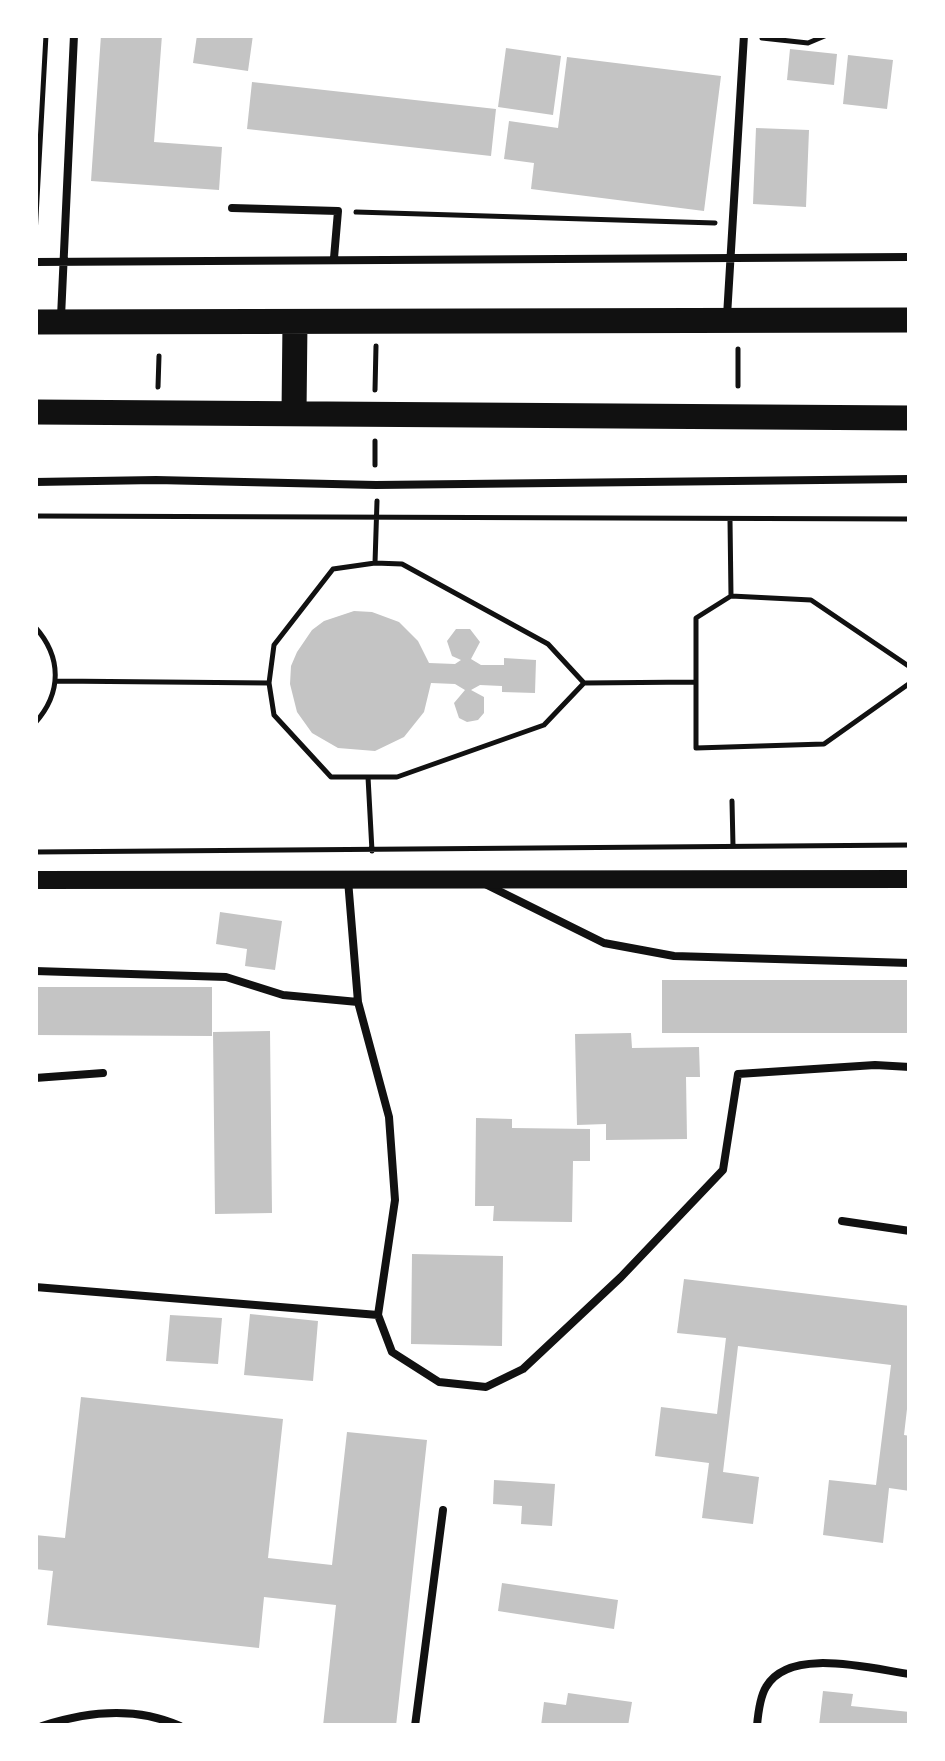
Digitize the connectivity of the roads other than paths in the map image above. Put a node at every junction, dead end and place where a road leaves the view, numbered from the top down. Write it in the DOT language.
graph roads {
  1 [pos="74,35"];
  2 [pos="744,35"];
  3 [pos="232,208"];
  4 [pos="729,256"];
  5 [pos="910,256"];
  6 [pos="334,258"];
  7 [pos="35,262"];
  8 [pos="62,262"];
  9 [pos="910,320"];
  10 [pos="48,322"];
  11 [pos="294,322"];
  12 [pos="732,328"];
  13 [pos="35,412"];
  14 [pos="294,413"];
  15 [pos="910,418"];
  16 [pos="910,479"];
  17 [pos="35,482"];
  18 [pos="348,878"];
  19 [pos="474,878"];
  20 [pos="910,879"];
  21 [pos="35,880"];
  22 [pos="910,963"];
  23 [pos="35,970"];
  24 [pos="358,1002"];
  25 [pos="910,1067"];
  26 [pos="103,1073"];
  27 [pos="35,1078"];
  28 [pos="842,1220"];
  29 [pos="910,1231"];
  30 [pos="35,1287"];
  31 [pos="378,1315"];
  32 [pos="443,1510"];
  33 [pos="910,1674"];
  34 [pos="42,1726"];
  35 [pos="180,1726"];
  36 [pos="415,1726"];
  37 [pos="757,1726"];
  1 -- 8 [label="lane"];
  2 -- 4 [label="lane"];
  3 -- 6 [label="lane"];
  4 -- 5 [label="lane"];
  4 -- 6 [label="lane"];
  4 -- 12 [label="lane"];
  6 -- 8 [label="lane"];
  7 -- 8 [label="lane"];
  8 -- 10 [label="lane"];
  9 -- 12 [label="main road"];
  10 -- 11 [label="main road"];
  11 -- 12 [label="main road"];
  11 -- 14 [label="main road"];
  13 -- 14 [label="main road"];
  14 -- 15 [label="main road"];
  16 -- 17 [label="lane"];
  18 -- 19 [label="street"];
  18 -- 21 [label="street"];
  18 -- 24 [label="lane"];
  19 -- 20 [label="street"];
  19 -- 22 [label="lane"];
  23 -- 24 [label="lane"];
  24 -- 31 [label="lane"];
  25 -- 31 [label="lane"];
  26 -- 27 [label="lane"];
  28 -- 29 [label="lane"];
  30 -- 31 [label="lane"];
  32 -- 36 [label="lane"];
  33 -- 37 [label="lane"];
  34 -- 35 [label="lane"];
}
